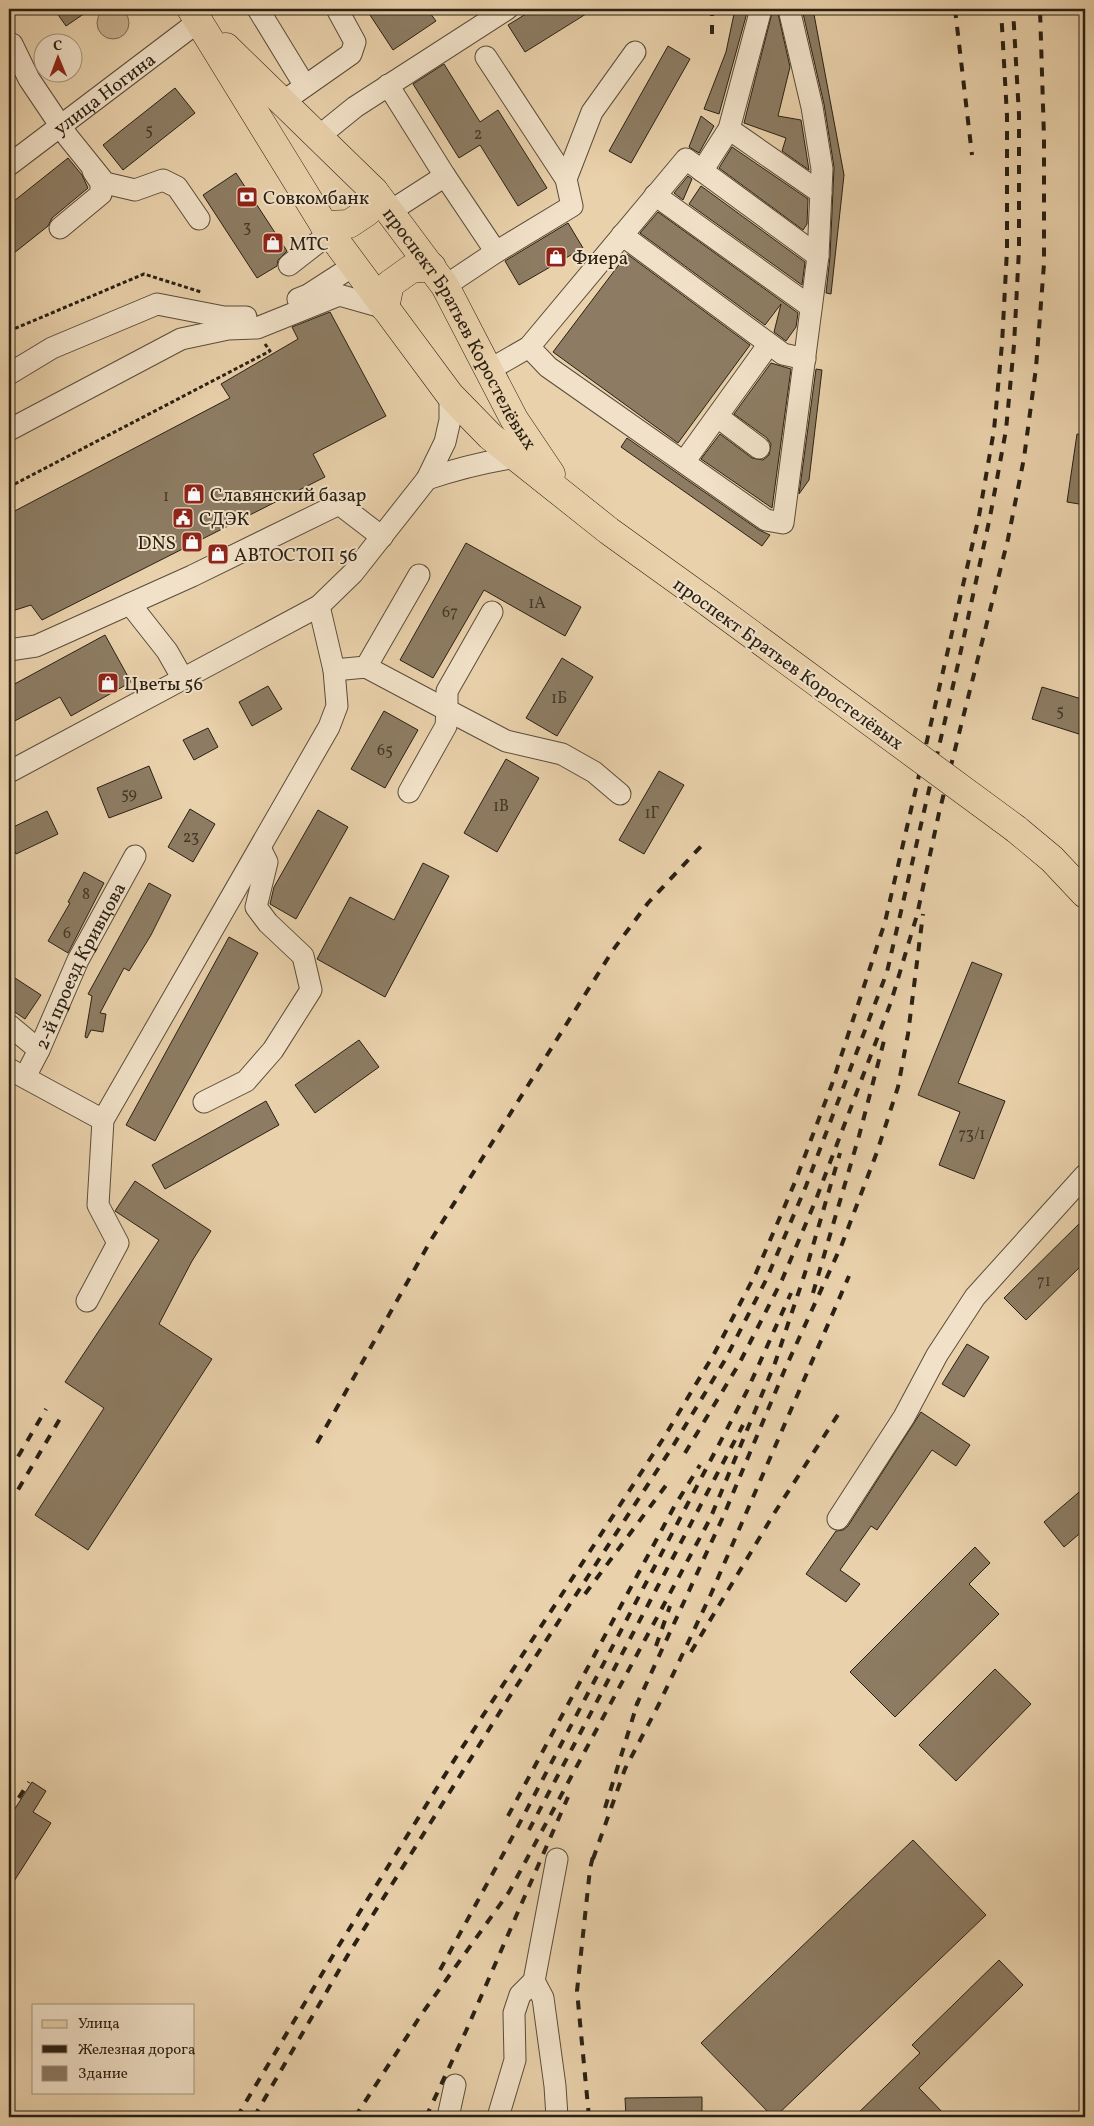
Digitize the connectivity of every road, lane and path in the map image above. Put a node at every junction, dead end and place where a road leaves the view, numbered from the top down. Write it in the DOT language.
graph roads {
  1 [pos="258,9"];
  2 [pos="337,9"];
  3 [pos="507,9"];
  4 [pos="761,9"];
  5 [pos="789,9"];
  6 [pos="195,15"];
  7 [pos="16,41"];
  8 [pos="635,52"];
  9 [pos="486,57"];
  10 [pos="388,85"];
  11 [pos="294,94"];
  12 [pos="729,128"];
  13 [pos="65,131"];
  14 [pos="318,137"];
  15 [pos="9,166"];
  16 [pos="702,171"];
  17 [pos="445,176"];
  18 [pos="566,179"];
  19 [pos="821,193"];
  20 [pos="655,195"];
  21 [pos="382,201"];
  22 [pos="199,219"];
  23 [pos="60,228"];
  24 [pos="327,229"];
  25 [pos="622,235"];
  26 [pos="496,252"];
  27 [pos="818,256"];
  28 [pos="289,265"];
  29 [pos="359,273"];
  30 [pos="438,277"];
  31 [pos="339,295"];
  32 [pos="812,307"];
  33 [pos="385,308"];
  34 [pos="264,342"];
  35 [pos="769,344"];
  36 [pos="529,347"];
  37 [pos="805,359"];
  38 [pos="490,370"];
  39 [pos="9,374"];
  40 [pos="450,395"];
  41 [pos="718,417"];
  42 [pos="9,430"];
  43 [pos="760,448"];
  44 [pos="516,457"];
  45 [pos="684,462"];
  46 [pos="427,479"];
  47 [pos="9,487"];
  48 [pos="564,494"];
  49 [pos="382,537"];
  50 [pos="419,575"];
  51 [pos="130,604"];
  52 [pos="319,606"];
  53 [pos="492,612"];
  54 [pos="9,650"];
  55 [pos="366,668"];
  56 [pos="334,670"];
  57 [pos="183,679"];
  58 [pos="447,710"];
  59 [pos="9,772"];
  60 [pos="409,792"];
  61 [pos="620,794"];
  62 [pos="260,848"];
  63 [pos="135,856"];
  64 [pos="1085,894"];
  65 [pos="9,1026"];
  66 [pos="39,1050"];
  67 [pos="17,1073"];
  68 [pos="204,1102"];
  69 [pos="104,1120"];
  70 [pos="1085,1175"];
  71 [pos="87,1301"];
  72 [pos="838,1519"];
  73 [pos="557,1859"];
  74 [pos="534,1981"];
  75 [pos="455,2085"];
  76 [pos="448,2117"];
  77 [pos="498,2117"];
  78 [pos="557,2117"];
  1 -- 11 [label="street"];
  2 -- 11 [label="street"];
  3 -- 10 [label="street"];
  4 -- 12 [label="street"];
  5 -- 19 [label="street"];
  6 -- 11 [label="main road, проспект Братьев Коростелёвых"];
  6 -- 13 [label="street, улица Ногина"];
  6 -- 24 [label="main road, проспект Братьев Коростелёвых"];
  7 -- 13 [label="street"];
  8 -- 18 [label="street"];
  9 -- 18 [label="street"];
  10 -- 14 [label="street"];
  10 -- 17 [label="street"];
  11 -- 14 [label="main road, проспект Братьев Коростелёвых"];
  12 -- 16 [label="street"];
  12 -- 19 [label="street"];
  13 -- 15 [label="street, улица Ногина"];
  13 -- 22 [label="street"];
  13 -- 23 [label="street"];
  14 -- 21 [label="main road, проспект Братьев Коростелёвых"];
  16 -- 20 [label="street"];
  16 -- 27 [label="street"];
  17 -- 21 [label="street"];
  17 -- 26 [label="street"];
  18 -- 26 [label="street"];
  19 -- 27 [label="street"];
  20 -- 25 [label="street"];
  20 -- 32 [label="street"];
  21 -- 24 [label="main road"];
  21 -- 30 [label="main road, проспект Братьев Коростелёвых"];
  24 -- 28 [label="street"];
  24 -- 29 [label="main road, проспект Братьев Коростелёвых"];
  25 -- 35 [label="street"];
  25 -- 36 [label="street"];
  26 -- 30 [label="street"];
  27 -- 32 [label="street"];
  29 -- 31 [label="street"];
  29 -- 33 [label="main road, проспект Братьев Коростелёвых"];
  29 -- 39 [label="street"];
  30 -- 33 [label="main road"];
  30 -- 38 [label="main road, проспект Братьев Коростелёвых"];
  31 -- 33 [label="street"];
  31 -- 42 [label="street"];
  32 -- 37 [label="street"];
  33 -- 40 [label="main road, проспект Братьев Коростелёвых"];
  34 -- 47 [label="path"];
  35 -- 37 [label="street"];
  35 -- 41 [label="street"];
  36 -- 38 [label="street"];
  36 -- 45 [label="street"];
  37 -- 45 [label="street"];
  38 -- 48 [label="main road, проспект Братьев Коростелёвых"];
  40 -- 44 [label="main road, проспект Братьев Коростелёвых"];
  40 -- 46 [label="street"];
  41 -- 43 [label="street"];
  41 -- 45 [label="street"];
  44 -- 46 [label="street"];
  44 -- 48 [label="main road, проспект Братьев Коростелёвых"];
  46 -- 49 [label="street"];
  48 -- 64 [label="main road, проспект Братьев Коростелёвых, bridge"];
  49 -- 51 [label="street"];
  49 -- 52 [label="street"];
  50 -- 55 [label="street"];
  51 -- 54 [label="street"];
  51 -- 57 [label="street"];
  52 -- 56 [label="street"];
  52 -- 57 [label="street"];
  53 -- 58 [label="street"];
  55 -- 56 [label="street"];
  55 -- 58 [label="street"];
  56 -- 62 [label="street"];
  57 -- 59 [label="street"];
  58 -- 60 [label="street"];
  58 -- 61 [label="street"];
  62 -- 68 [label="street"];
  62 -- 69 [label="street"];
  63 -- 66 [label="street, 2-й проезд Кривцова"];
  65 -- 66 [label="street"];
  66 -- 67 [label="street, 2-й проезд Кривцова"];
  67 -- 69 [label="street"];
  69 -- 71 [label="street"];
  70 -- 72 [label="street"];
  73 -- 74 [label="street"];
  74 -- 77 [label="street"];
  74 -- 78 [label="street"];
  75 -- 76 [label="street"];
}
